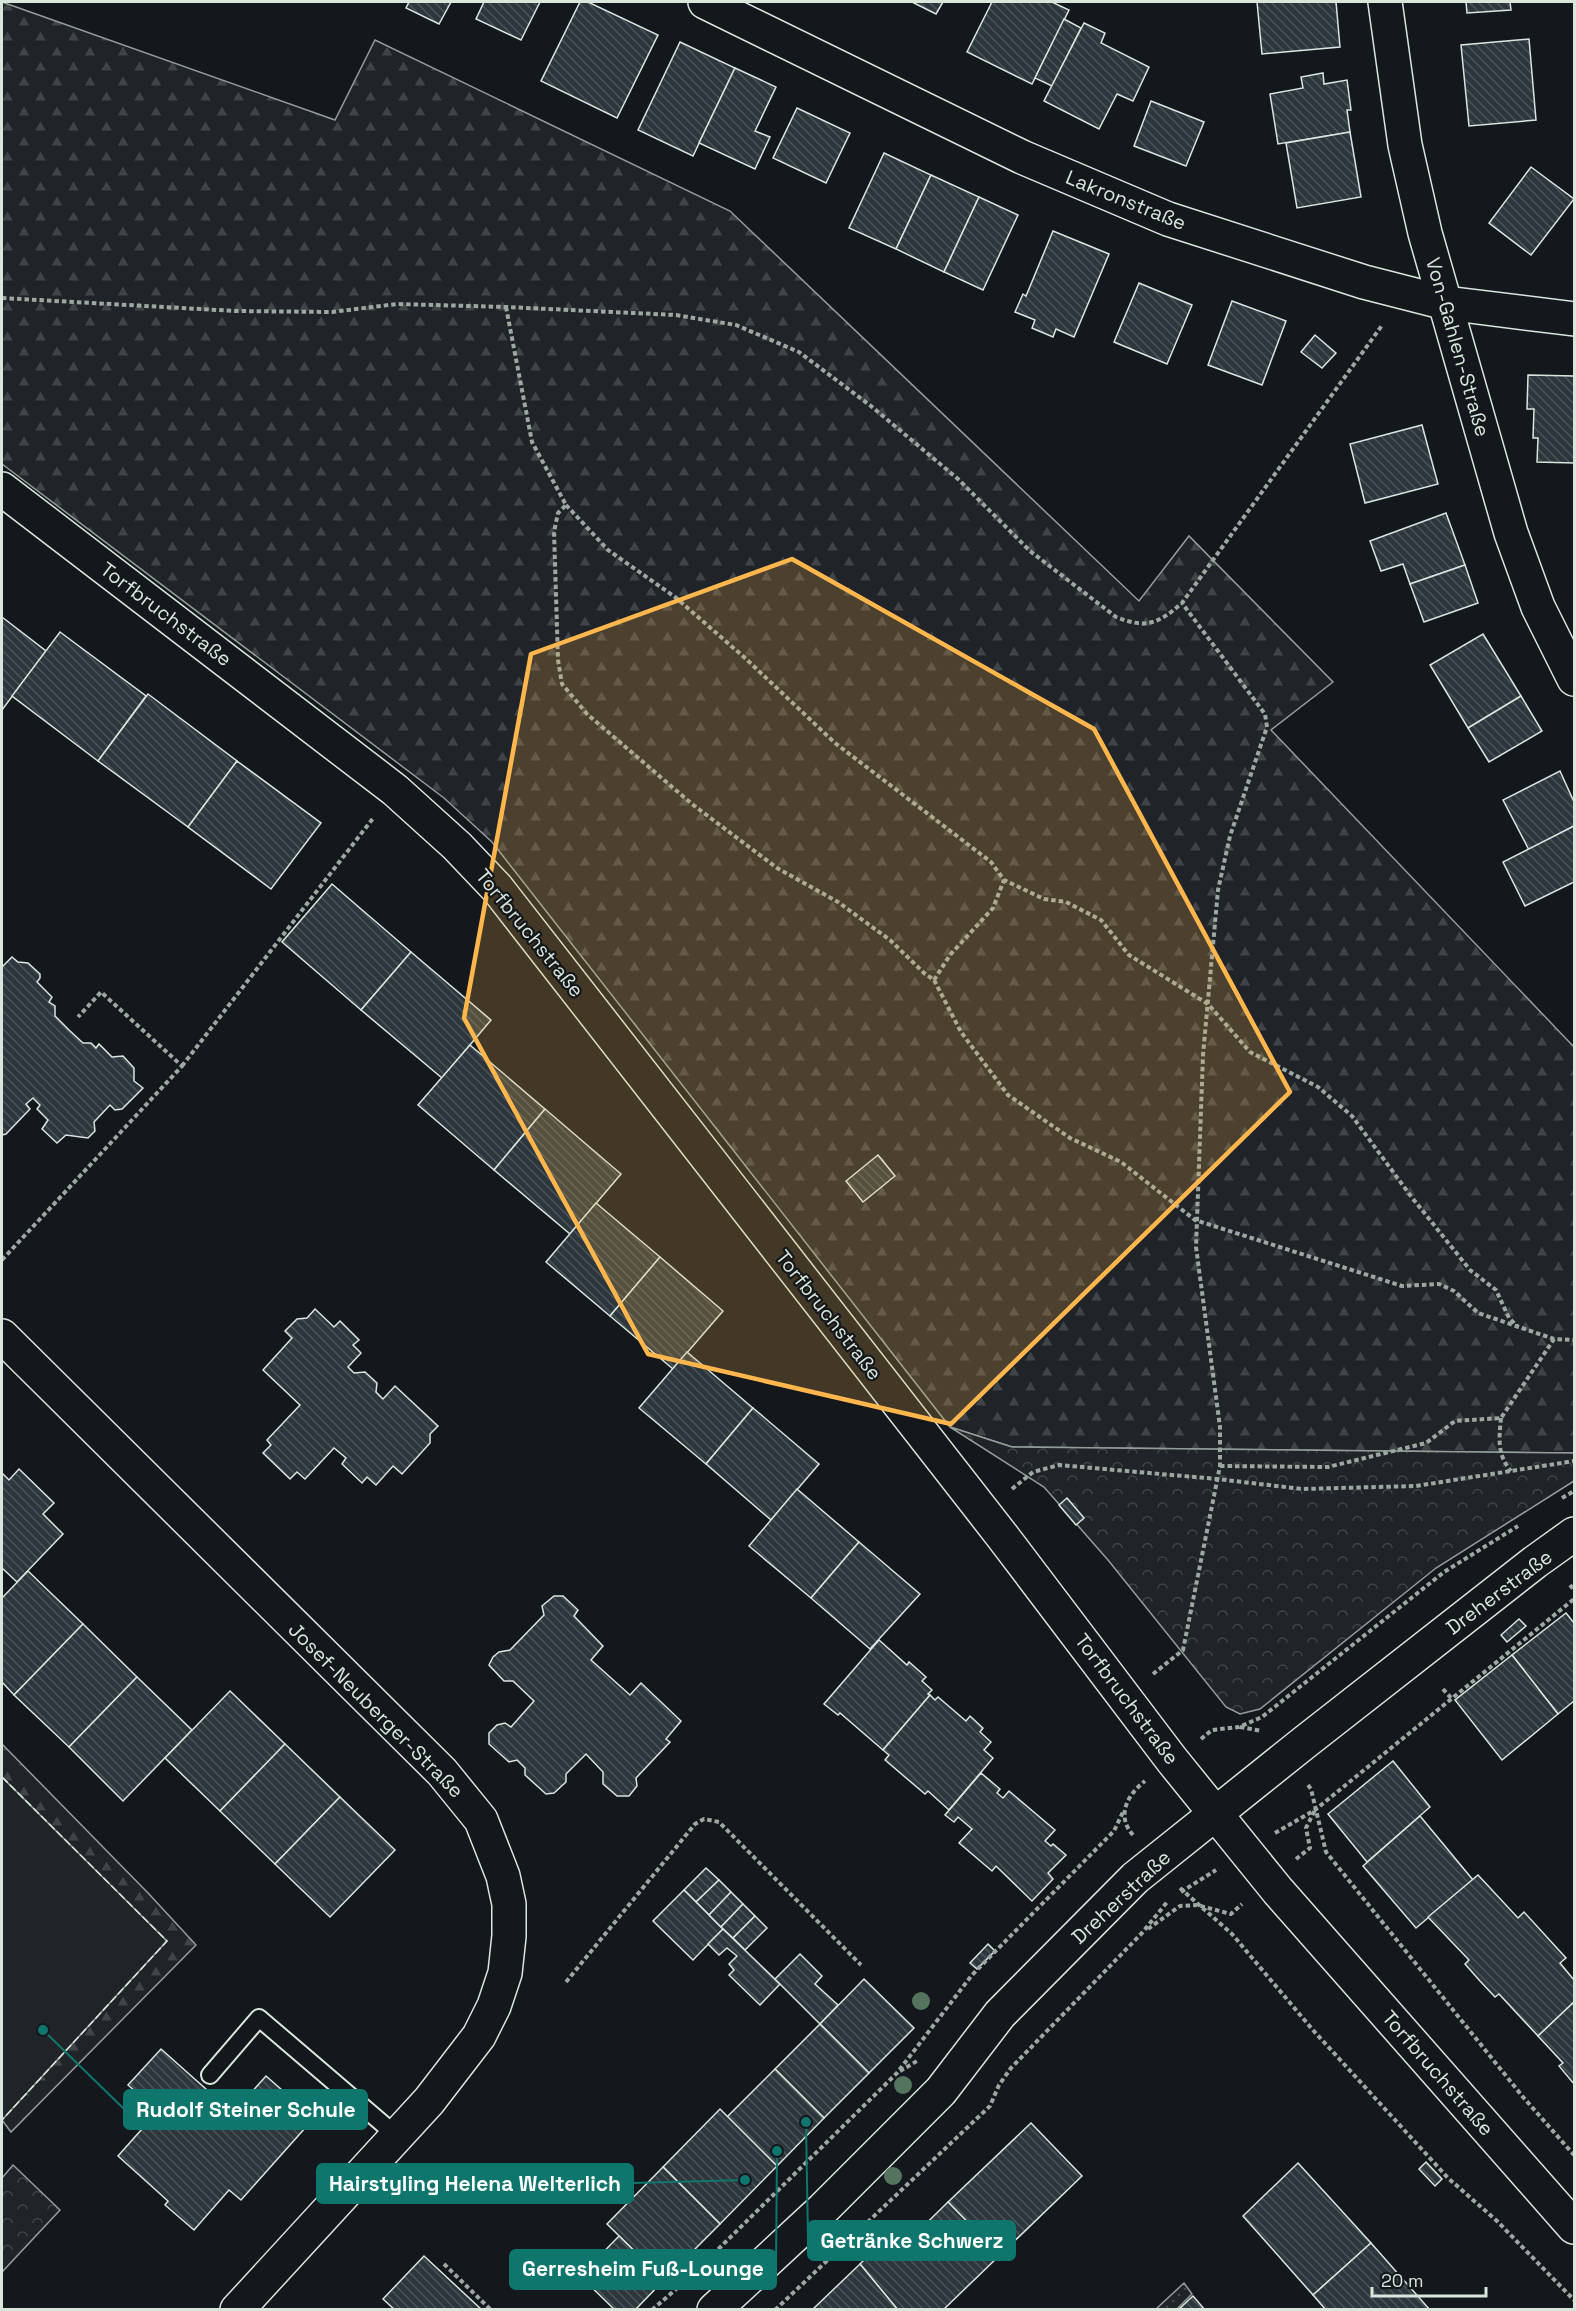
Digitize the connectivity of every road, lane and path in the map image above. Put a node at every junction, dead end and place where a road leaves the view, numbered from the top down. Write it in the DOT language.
graph roads {
  1 [pos="705,2"];
  2 [pos="1385,2"];
  3 [pos="1389,288"];
  4 [pos="2,298"];
  5 [pos="1446,303"];
  6 [pos="506,307"];
  7 [pos="1575,319"];
  8 [pos="2,489"];
  9 [pos="566,505"];
  10 [pos="1182,603"];
  11 [pos="1575,679"];
  12 [pos="395,790"];
  13 [pos="1004,880"];
  14 [pos="934,980"];
  15 [pos="1208,1004"];
  16 [pos="78,1017"];
  17 [pos="182,1066"];
  18 [pos="1195,1220"];
  19 [pos="2,1260"];
  20 [pos="1519,1328"];
  21 [pos="2,1336"];
  22 [pos="1554,1339"];
  23 [pos="1575,1340"];
  24 [pos="1501,1419"];
  25 [pos="1575,1461"];
  26 [pos="1220,1466"];
  27 [pos="1511,1471"];
  28 [pos="1217,1479"];
  29 [pos="1575,1491"];
  30 [pos="1554,1503"];
  31 [pos="982,1512"];
  32 [pos="1524,1522"];
  33 [pos="1575,1534"];
  34 [pos="1570,1585"];
  35 [pos="1575,1590"];
  36 [pos="1575,1599"];
  37 [pos="1443,1689"];
  38 [pos="1124,1697"];
  39 [pos="1452,1699"];
  40 [pos="1239,1726"];
  41 [pos="1212,1730"];
  42 [pos="1261,1730"];
  43 [pos="1311,1789"];
  44 [pos="1132,1791"];
  45 [pos="1124,1810"];
  46 [pos="1315,1810"];
  47 [pos="1215,1814"];
  48 [pos="1128,1829"];
  49 [pos="1310,1848"];
  50 [pos="1197,1905"];
  51 [pos="1231,1914"];
  52 [pos="1142,1933"];
  53 [pos="861,1965"];
  54 [pos="566,1982"];
  55 [pos="210,2075"];
  56 [pos="397,2136"];
  57 [pos="1575,2155"];
  58 [pos="1575,2227"];
  59 [pos="444,2264"];
  60 [pos="1575,2300"];
  61 [pos="237,2310"];
  62 [pos="490,2310"];
  63 [pos="652,2310"];
  64 [pos="714,2310"];
  1 -- 3 [label="main road, Lakronstraße"];
  2 -- 5 [label="main road, Von-Gahlen-Straße"];
  3 -- 5 [label="main road, Lakronstraße"];
  3 -- 10 [label="path"];
  4 -- 6 [label="path"];
  5 -- 7 [label="main road, Lakronstraße"];
  5 -- 11 [label="main road, Von-Gahlen-Straße"];
  6 -- 9 [label="path"];
  6 -- 10 [label="path"];
  8 -- 12 [label="main road, Torfbruchstraße"];
  9 -- 13 [label="path"];
  9 -- 14 [label="path"];
  10 -- 15 [label="path"];
  12 -- 17 [label="path"];
  12 -- 31 [label="main road, Torfbruchstraße"];
  13 -- 14 [label="path"];
  13 -- 15 [label="path"];
  14 -- 18 [label="path"];
  15 -- 18 [label="path"];
  15 -- 20 [label="path"];
  16 -- 17 [label="path"];
  17 -- 19 [label="path"];
  18 -- 20 [label="path"];
  18 -- 26 [label="path"];
  20 -- 22 [label="path"];
  21 -- 56 [label="main road, Josef-Neuberger-Straße"];
  22 -- 23 [label="path"];
  22 -- 24 [label="path"];
  24 -- 26 [label="path"];
  24 -- 27 [label="path"];
  25 -- 27 [label="path"];
  26 -- 28 [label="path"];
  27 -- 28 [label="path"];
  28 -- 31 [label="path"];
  28 -- 38 [label="path"];
  29 -- 30 [label="path"];
  31 -- 38 [label="main road, Torfbruchstraße"];
  32 -- 40 [label="path, Dreherstraße"];
  33 -- 47 [label="main road, Dreherstraße"];
  34 -- 35 [label="path"];
  36 -- 39 [label="path"];
  37 -- 39 [label="path"];
  38 -- 47 [label="main road, Torfbruchstraße"];
  39 -- 46 [label="path"];
  40 -- 41 [label="path, Dreherstraße"];
  40 -- 42 [label="path"];
  43 -- 46 [label="path"];
  44 -- 45 [label="path"];
  45 -- 48 [label="path"];
  45 -- 63 [label="path"];
  46 -- 49 [label="path"];
  46 -- 57 [label="path"];
  47 -- 58 [label="main road, Torfbruchstraße"];
  47 -- 64 [label="main road, Dreherstraße"];
  50 -- 51 [label="path"];
  50 -- 52 [label="path, Dreherstraße"];
  50 -- 60 [label="path"];
  53 -- 54 [label="path"];
  55 -- 56 [label="lane"];
  56 -- 61 [label="main road, Josef-Neuberger-Straße"];
  59 -- 62 [label="path"];
}
